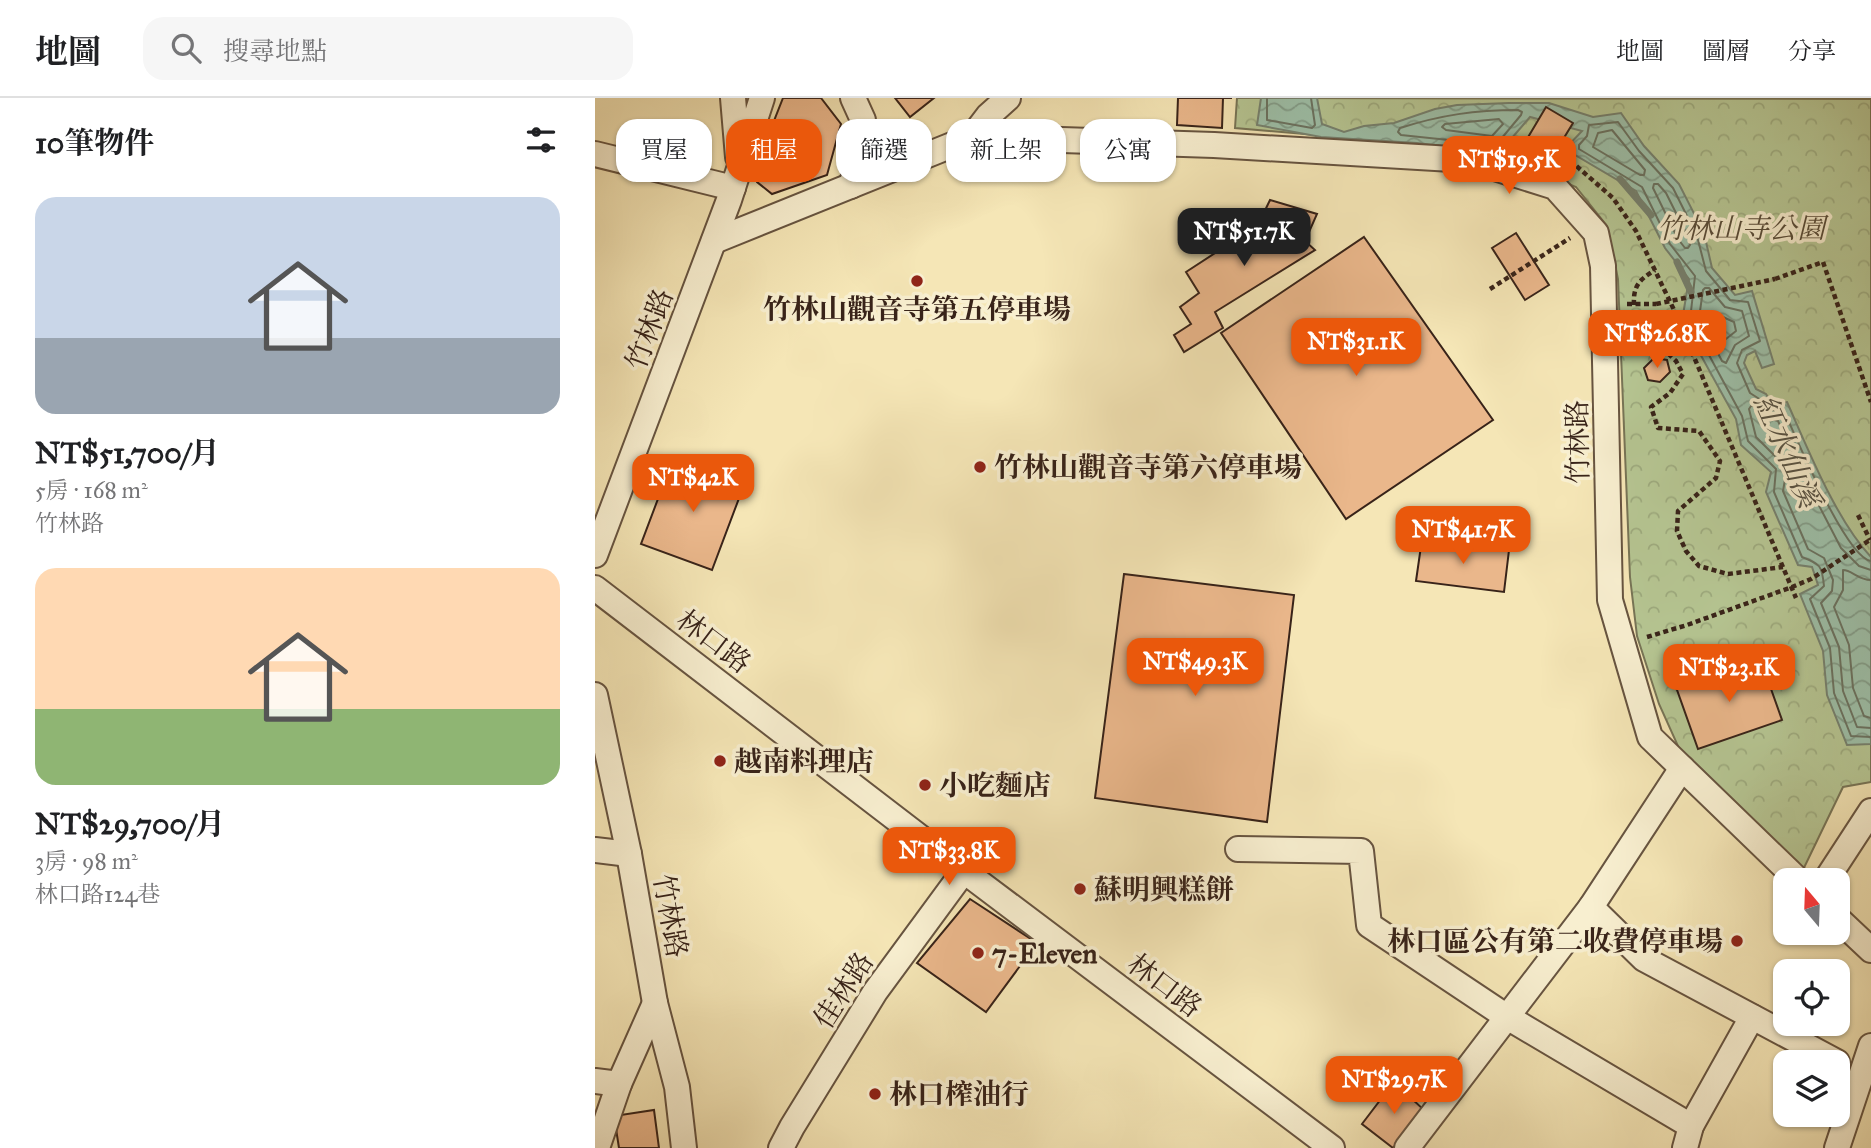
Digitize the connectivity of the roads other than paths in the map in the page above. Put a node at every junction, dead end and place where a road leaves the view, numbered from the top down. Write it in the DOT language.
graph roads {
  1 [pos="733,98"];
  2 [pos="762,98"];
  3 [pos="853,98"];
  4 [pos="1008,98"];
  5 [pos="734,119"];
  6 [pos="755,119"];
  7 [pos="986,119"];
  8 [pos="1066,140"];
  9 [pos="946,148"];
  10 [pos="595,154"];
  11 [pos="726,176"];
  12 [pos="735,182"];
  13 [pos="851,186"];
  14 [pos="714,241"];
  15 [pos="595,555"];
  16 [pos="595,587"];
  17 [pos="595,695"];
  18 [pos="1682,768"];
  19 [pos="1871,811"];
  20 [pos="1238,849"];
  21 [pos="595,850"];
  22 [pos="629,854"];
  23 [pos="1786,868"];
  24 [pos="1834,868"];
  25 [pos="964,871"];
  26 [pos="1591,907"];
  27 [pos="1850,930"];
  28 [pos="1871,950"];
  29 [pos="656,1003"];
  30 [pos="1507,1017"];
  31 [pos="1752,1017"];
  32 [pos="1871,1046"];
  33 [pos="1814,1050"];
  34 [pos="1850,1069"];
  35 [pos="1861,1075"];
  36 [pos="607,1083"];
  37 [pos="1688,1137"];
  38 [pos="597,1148"];
  39 [pos="684,1148"];
  40 [pos="781,1148"];
  41 [pos="1332,1148"];
  42 [pos="1407,1148"];
  43 [pos="1837,1148"];
  1 -- 5 [label="street"];
  2 -- 6 [label="street, 竹林路"];
  3 -- 13 [label="street"];
  4 -- 7 [label="street"];
  8 -- 18 [label="street, 竹林路"];
  9 -- 13 [label="street, 竹林路"];
  10 -- 11 [label="street"];
  12 -- 14 [label="street, 竹林路"];
  13 -- 14 [label="street, 竹林路"];
  14 -- 15 [label="street, 竹林路"];
  16 -- 25 [label="street, 林口路"];
  17 -- 22 [label="street, 竹林路"];
  18 -- 23 [label="street, 竹林路"];
  18 -- 26 [label="street"];
  19 -- 24 [label="street"];
  20 -- 30 [label="street"];
  21 -- 22 [label="street"];
  22 -- 29 [label="street, 竹林路"];
  25 -- 40 [label="street, 佳林路"];
  25 -- 41 [label="street, 林口路"];
  26 -- 30 [label="street"];
  26 -- 31 [label="street"];
  27 -- 28 [label="street"];
  29 -- 36 [label="street"];
  29 -- 39 [label="street, 竹林路"];
  30 -- 37 [label="street"];
  30 -- 42 [label="street"];
  31 -- 33 [label="street"];
  31 -- 37 [label="street"];
  32 -- 35 [label="street"];
  34 -- 35 [label="street"];
  35 -- 43 [label="street"];
  36 -- 38 [label="street"];
}
